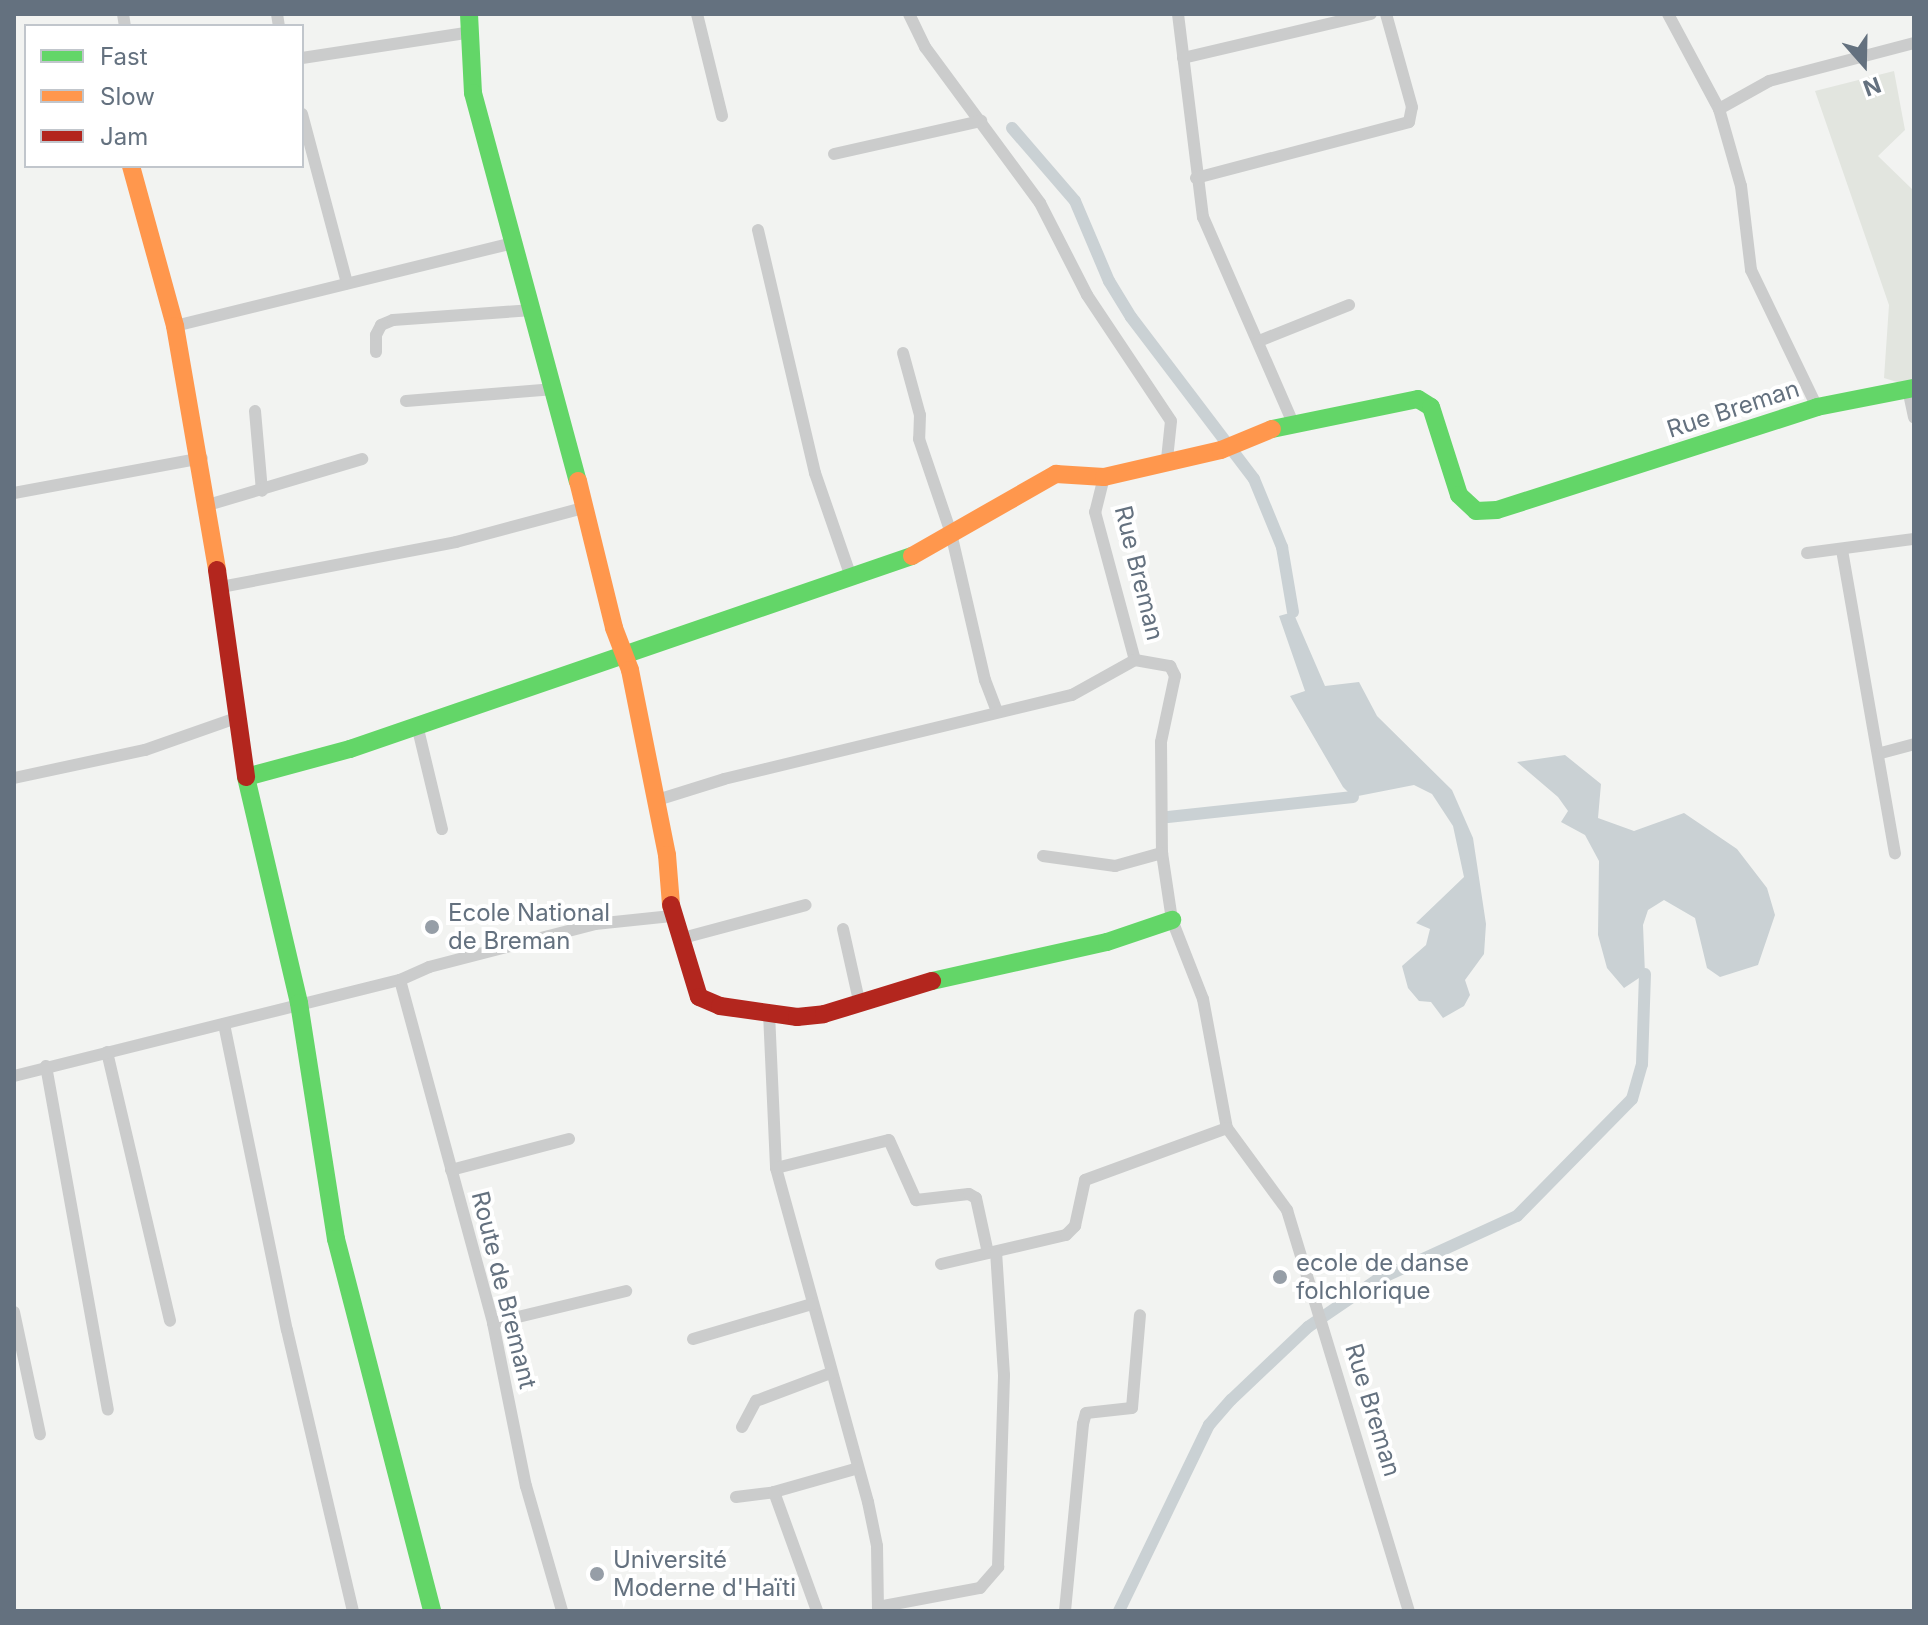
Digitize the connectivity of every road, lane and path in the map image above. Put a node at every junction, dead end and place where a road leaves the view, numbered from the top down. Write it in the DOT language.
graph roads {
  1 [pos="697,14"];
  2 [pos="909,14"];
  3 [pos="1178,14"];
  4 [pos="1371,14"];
  5 [pos="1386,14"];
  6 [pos="1668,14"];
  7 [pos="1341,18"];
  8 [pos="470,23"];
  9 [pos="1914,43"];
  10 [pos="304,58"];
  11 [pos="1183,58"];
  12 [pos="1719,109"];
  13 [pos="722,116"];
  14 [pos="981,121"];
  15 [pos="304,122"];
  16 [pos="834,154"];
  17 [pos="132,168"];
  18 [pos="1196,178"];
  19 [pos="758,230"];
  20 [pos="514,243"];
  21 [pos="347,283"];
  22 [pos="1349,305"];
  23 [pos="533,310"];
  24 [pos="175,326"];
  25 [pos="1259,341"];
  26 [pos="376,352"];
  27 [pos="903,353"];
  28 [pos="555,389"];
  29 [pos="1911,389"];
  30 [pos="406,401"];
  31 [pos="1817,407"];
  32 [pos="255,411"];
  33 [pos="1914,417"];
  34 [pos="1292,421"];
  35 [pos="202,458"];
  36 [pos="1167,458"];
  37 [pos="362,459"];
  38 [pos="1104,477"];
  39 [pos="262,491"];
  40 [pos="14,493"];
  41 [pos="208,505"];
  42 [pos="583,508"];
  43 [pos="951,533"];
  44 [pos="1914,539"];
  45 [pos="1842,550"];
  46 [pos="1807,553"];
  47 [pos="850,574"];
  48 [pos="221,587"];
  49 [pos="623,655"];
  50 [pos="1135,660"];
  51 [pos="997,711"];
  52 [pos="239,717"];
  53 [pos="417,725"];
  54 [pos="1914,744"];
  55 [pos="1881,753"];
  56 [pos="246,777"];
  57 [pos="14,778"];
  58 [pos="654,801"];
  59 [pos="442,829"];
  60 [pos="1162,853"];
  61 [pos="1895,853"];
  62 [pos="1043,856"];
  63 [pos="806,905"];
  64 [pos="672,916"];
  65 [pos="1172,920"];
  66 [pos="843,929"];
  67 [pos="679,939"];
  68 [pos="400,980"];
  69 [pos="299,1003"];
  70 [pos="860,1005"];
  71 [pos="769,1013"];
  72 [pos="224,1024"];
  73 [pos="107,1052"];
  74 [pos="46,1066"];
  75 [pos="14,1076"];
  76 [pos="1227,1128"];
  77 [pos="569,1139"];
  78 [pos="776,1168"];
  79 [pos="451,1170"];
  80 [pos="992,1252"];
  81 [pos="941,1264"];
  82 [pos="626,1291"];
  83 [pos="812,1304"];
  84 [pos="14,1312"];
  85 [pos="1140,1315"];
  86 [pos="170,1321"];
  87 [pos="493,1323"];
  88 [pos="693,1339"];
  89 [pos="831,1373"];
  90 [pos="108,1409"];
  91 [pos="742,1427"];
  92 [pos="40,1434"];
  93 [pos="858,1468"];
  94 [pos="774,1492"];
  95 [pos="736,1497"];
  96 [pos="878,1609"];
  97 [pos="353,1611"];
  98 [pos="432,1611"];
  99 [pos="562,1611"];
  100 [pos="817,1611"];
  101 [pos="1065,1611"];
  102 [pos="1409,1611"];
  1 -- 13 [label="street"];
  2 -- 14 [label="street"];
  3 -- 11 [label="street"];
  4 -- 7 [label="street"];
  5 -- 18 [label="street"];
  6 -- 12 [label="street"];
  7 -- 11 [label="street"];
  8 -- 10 [label="street"];
  8 -- 20 [label="street"];
  9 -- 12 [label="street"];
  11 -- 18 [label="street"];
  12 -- 31 [label="street"];
  14 -- 16 [label="street"];
  14 -- 36 [label="street"];
  15 -- 21 [label="street"];
  17 -- 24 [label="street"];
  18 -- 25 [label="street"];
  19 -- 47 [label="street"];
  20 -- 21 [label="street"];
  20 -- 23 [label="street"];
  21 -- 24 [label="street"];
  22 -- 25 [label="street"];
  23 -- 26 [label="street"];
  23 -- 28 [label="street"];
  24 -- 35 [label="street"];
  25 -- 34 [label="street"];
  27 -- 43 [label="street"];
  28 -- 30 [label="street"];
  28 -- 42 [label="street"];
  29 -- 31 [label="street, Rue Breman"];
  29 -- 33 [label="street"];
  31 -- 34 [label="street, Rue Breman"];
  32 -- 39 [label="street"];
  34 -- 36 [label="street, Rue Breman"];
  35 -- 40 [label="street"];
  35 -- 41 [label="street"];
  36 -- 38 [label="street, Rue Breman"];
  37 -- 39 [label="street"];
  38 -- 43 [label="street"];
  38 -- 50 [label="street, Rue Breman"];
  39 -- 41 [label="street"];
  41 -- 48 [label="street"];
  42 -- 48 [label="street"];
  42 -- 49 [label="street"];
  43 -- 47 [label="street"];
  43 -- 51 [label="street"];
  44 -- 45 [label="street"];
  45 -- 46 [label="street"];
  45 -- 55 [label="street"];
  47 -- 49 [label="street"];
  48 -- 52 [label="street"];
  49 -- 53 [label="street"];
  49 -- 58 [label="street"];
  50 -- 51 [label="street"];
  50 -- 60 [label="street, Rue Breman"];
  51 -- 58 [label="street"];
  52 -- 56 [label="street"];
  52 -- 57 [label="street"];
  53 -- 56 [label="street"];
  53 -- 59 [label="street"];
  54 -- 55 [label="street"];
  55 -- 61 [label="street"];
  56 -- 69 [label="street"];
  58 -- 64 [label="street"];
  60 -- 62 [label="street"];
  60 -- 65 [label="street, Rue Breman"];
  63 -- 67 [label="street"];
  64 -- 67 [label="street"];
  64 -- 68 [label="street"];
  65 -- 70 [label="street"];
  65 -- 76 [label="street, Rue Breman"];
  66 -- 70 [label="street"];
  67 -- 71 [label="street"];
  68 -- 69 [label="street"];
  68 -- 79 [label="street, Route de Bremant"];
  69 -- 72 [label="street"];
  69 -- 98 [label="street"];
  70 -- 71 [label="street"];
  71 -- 78 [label="street"];
  72 -- 73 [label="street"];
  72 -- 97 [label="street"];
  73 -- 74 [label="street"];
  73 -- 86 [label="street"];
  74 -- 75 [label="street"];
  74 -- 90 [label="street"];
  76 -- 80 [label="street"];
  76 -- 102 [label="street, Rue Breman"];
  77 -- 79 [label="street"];
  78 -- 80 [label="street"];
  78 -- 83 [label="street"];
  79 -- 87 [label="street, Route de Bremant"];
  80 -- 81 [label="street"];
  80 -- 96 [label="street"];
  82 -- 87 [label="street"];
  83 -- 88 [label="street"];
  83 -- 89 [label="street"];
  84 -- 92 [label="street"];
  85 -- 101 [label="street"];
  87 -- 99 [label="street, Route de Bremant"];
  89 -- 91 [label="street"];
  89 -- 93 [label="street"];
  93 -- 94 [label="street"];
  93 -- 96 [label="street"];
  94 -- 95 [label="street"];
  94 -- 100 [label="street"];
}
